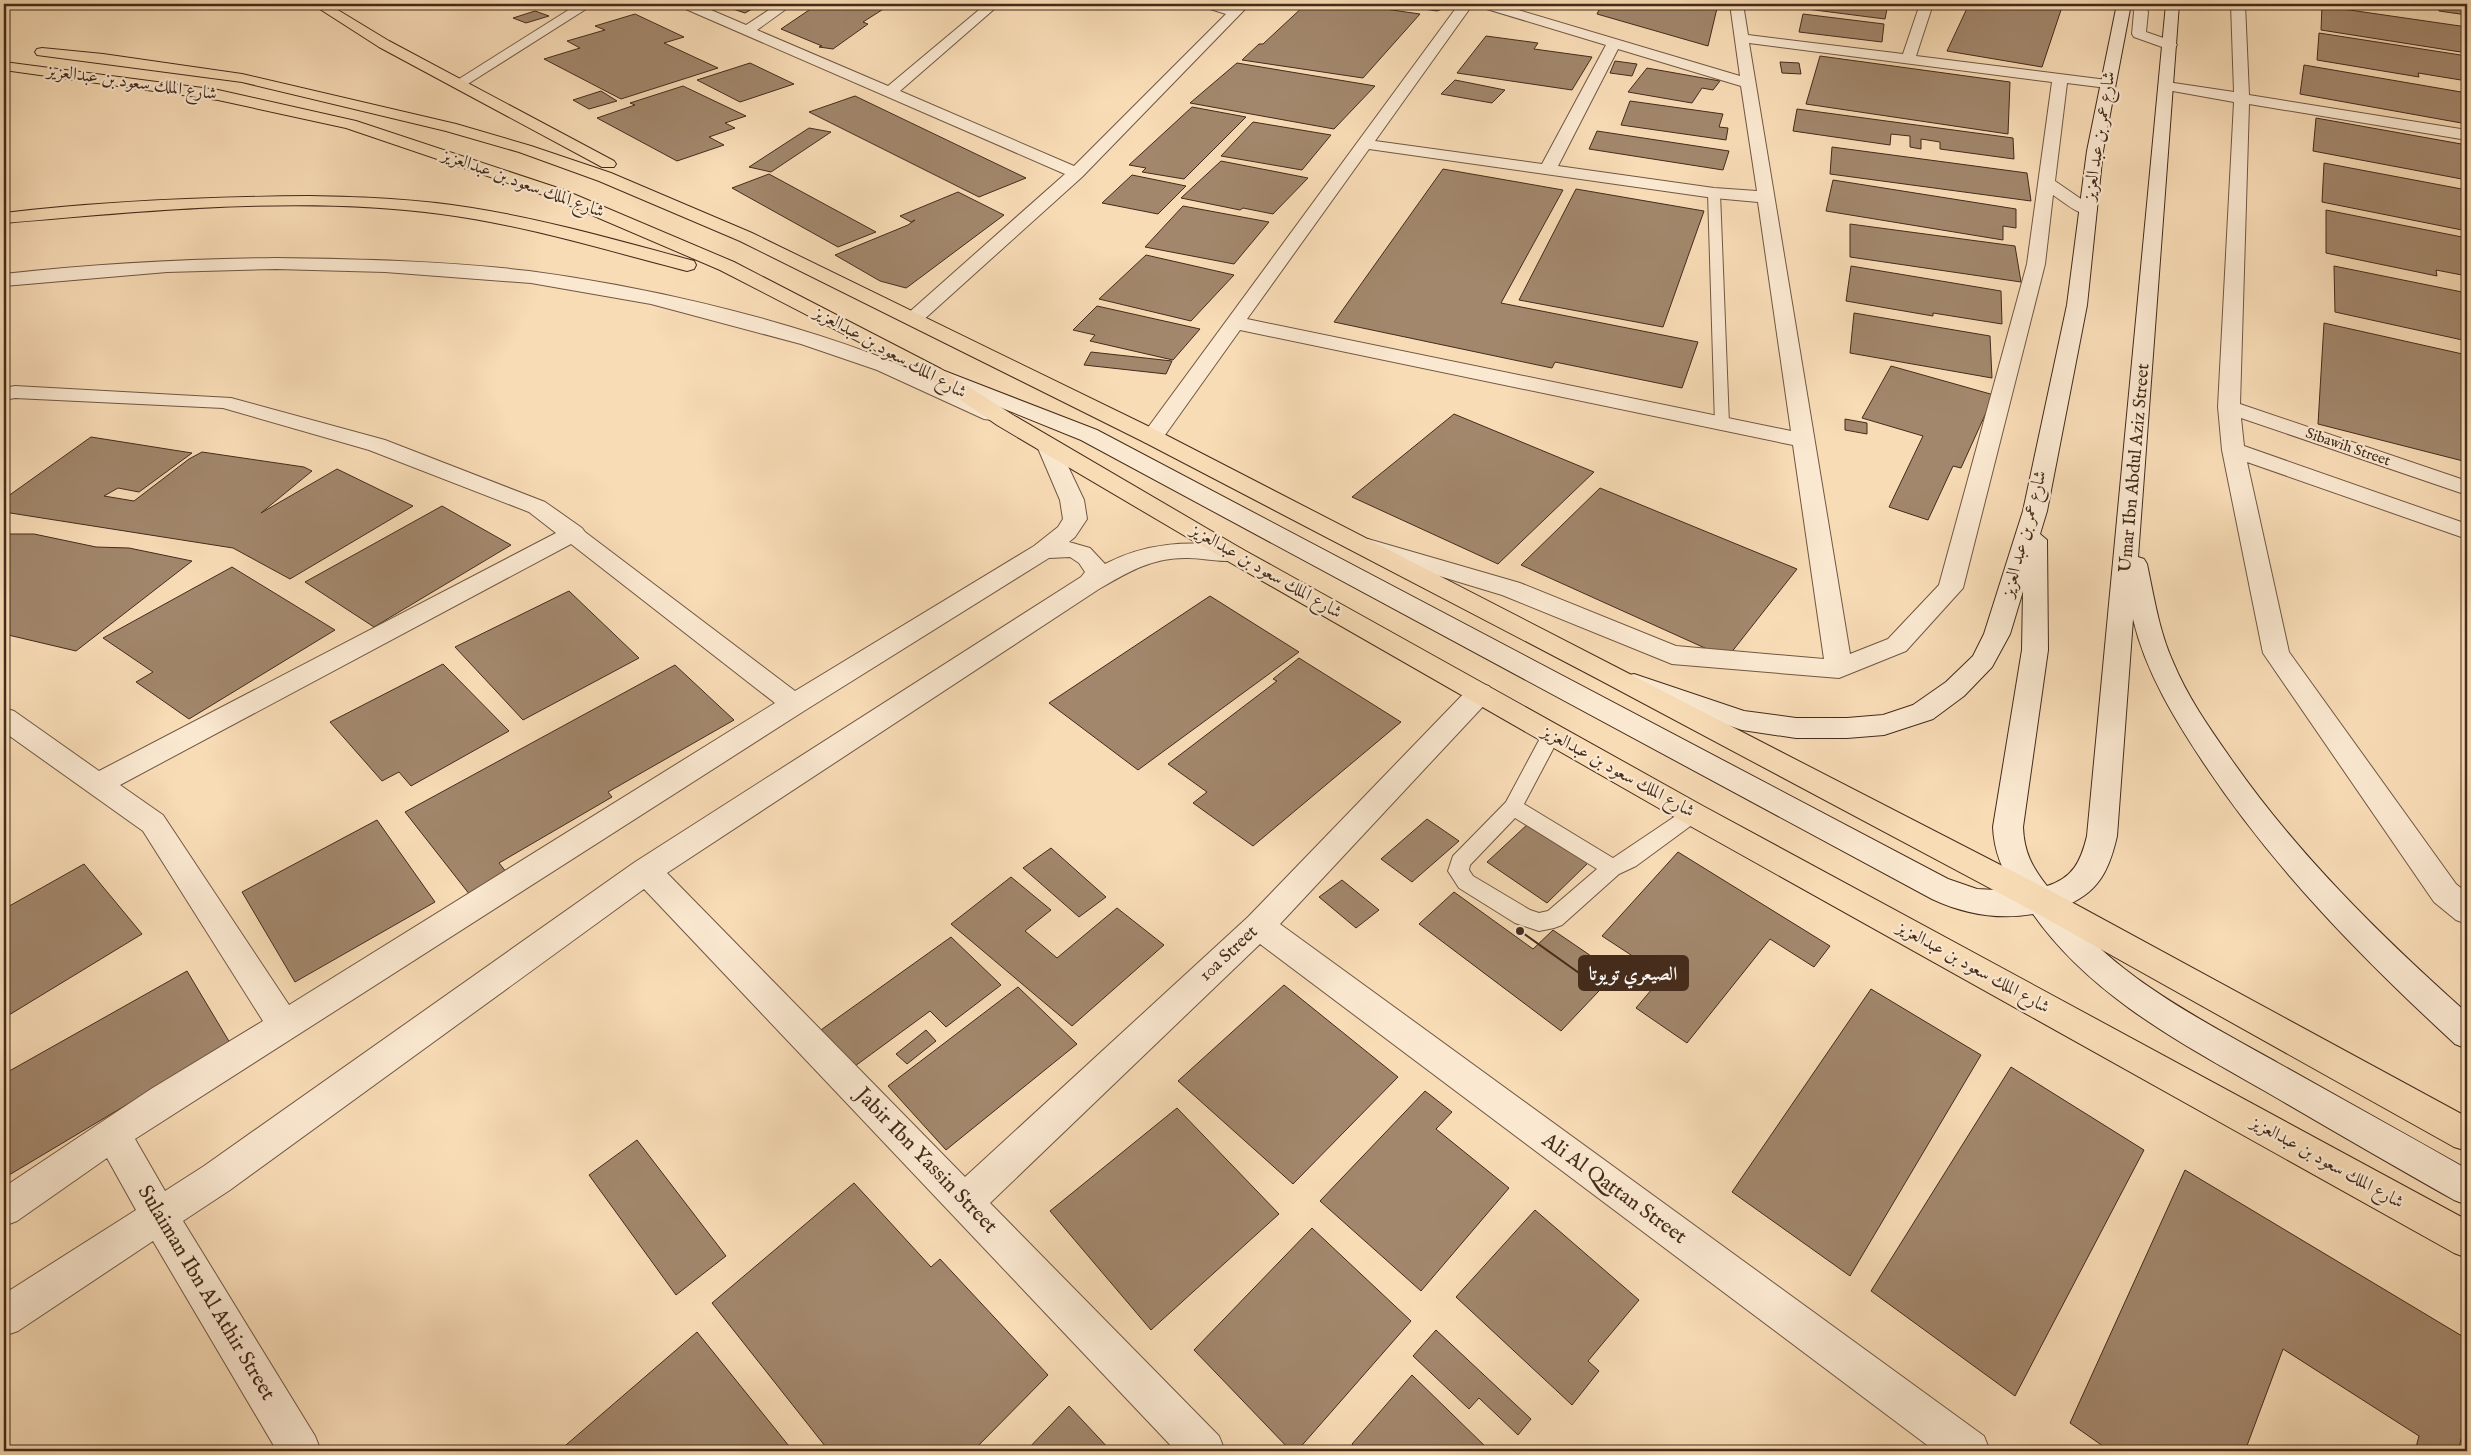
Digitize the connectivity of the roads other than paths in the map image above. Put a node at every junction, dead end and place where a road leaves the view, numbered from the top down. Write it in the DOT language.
graph roads {
  1 [pos="319,4"];
  2 [pos="686,4"];
  3 [pos="787,4"];
  4 [pos="994,4"];
  5 [pos="1209,4"];
  6 [pos="1466,4"];
  7 [pos="1485,4"];
  8 [pos="1736,4"];
  9 [pos="1927,4"];
  10 [pos="2124,4"];
  11 [pos="2138,4"];
  12 [pos="2173,4"];
  13 [pos="2238,4"];
  14 [pos="581,5"];
  15 [pos="1239,8"];
  16 [pos="1559,11"];
  17 [pos="1556,25"];
  18 [pos="747,30"];
  19 [pos="1741,38"];
  20 [pos="1614,43"];
  21 [pos="2170,44"];
  22 [pos="4,49"];
  23 [pos="1908,60"];
  24 [pos="4,66"];
  25 [pos="2060,78"];
  26 [pos="1747,83"];
  27 [pos="458,84"];
  28 [pos="2107,84"];
  29 [pos="2167,86"];
  30 [pos="889,93"];
  31 [pos="2242,98"];
  32 [pos="2467,134"];
  33 [pos="1365,144"];
  34 [pos="1548,169"];
  35 [pos="1076,173"];
  36 [pos="2046,183"];
  37 [pos="1714,193"];
  38 [pos="1765,197"];
  39 [pos="2088,210"];
  40 [pos="4,218"];
  41 [pos="746,237"];
  42 [pos="41,275"];
  43 [pos="4,280"];
  44 [pos="4,299"];
  45 [pos="913,319"];
  46 [pos="1236,323"];
  47 [pos="850,332"];
  48 [pos="934,373"];
  49 [pos="4,394"];
  50 [pos="2229,407"];
  51 [pos="1005,420"];
  52 [pos="1722,424"];
  53 [pos="1152,437"];
  54 [pos="1803,440"];
  55 [pos="1048,446"];
  56 [pos="2233,450"];
  57 [pos="2467,488"];
  58 [pos="2035,511"];
  59 [pos="2467,532"];
  60 [pos="574,533"];
  61 [pos="2129,536"];
  62 [pos="1353,543"];
  63 [pos="1042,551"];
  64 [pos="1233,554"];
  65 [pos="1090,583"];
  66 [pos="1839,669"];
  67 [pos="1607,673"];
  68 [pos="1480,693"];
  69 [pos="794,704"];
  70 [pos="4,718"];
  71 [pos="1552,734"];
  72 [pos="98,784"];
  73 [pos="1513,807"];
  74 [pos="1693,814"];
  75 [pos="1612,868"];
  76 [pos="646,871"];
  77 [pos="2040,900"];
  78 [pos="2467,911"];
  79 [pos="1259,926"];
  80 [pos="284,1026"];
  81 [pos="2467,1034"];
  82 [pos="113,1134"];
  83 [pos="2467,1135"];
  84 [pos="2467,1188"];
  85 [pos="965,1202"];
  86 [pos="4,1208"];
  87 [pos="159,1216"];
  88 [pos="2467,1240"];
  89 [pos="4,1317"];
  90 [pos="300,1451"];
  91 [pos="1204,1451"];
  92 [pos="1968,1451"];
  1 -- 27 [label="main road"];
  2 -- 18 [label="street"];
  3 -- 18 [label="street"];
  4 -- 30 [label="street"];
  5 -- 15 [label="street"];
  6 -- 33 [label="street"];
  7 -- 17 [label="street"];
  8 -- 19 [label="street"];
  9 -- 23 [label="street"];
  10 -- 28 [label="street, شارع عمر بن عبد العزيز"];
  11 -- 21 [label="street"];
  12 -- 21 [label="street, Umar Ibn Abdul Aziz Street"];
  13 -- 31 [label="street"];
  14 -- 27 [label="street"];
  15 -- 35 [label="street"];
  16 -- 17 [label="street"];
  17 -- 20 [label="street"];
  18 -- 30 [label="street"];
  19 -- 23 [label="street"];
  19 -- 26 [label="street"];
  20 -- 26 [label="street"];
  20 -- 34 [label="street"];
  21 -- 29 [label="street, Umar Ibn Abdul Aziz Street"];
  22 -- 41 [label="main road, شارع الملك سعود بن عبدالعزيز"];
  23 -- 25 [label="street"];
  24 -- 47 [label="main road, شارع الملك سعود بن عبدالعزيز"];
  25 -- 28 [label="street"];
  25 -- 36 [label="street"];
  26 -- 38 [label="street"];
  27 -- 41 [label="main road"];
  28 -- 39 [label="street, شارع عمر بن عبد العزيز"];
  29 -- 31 [label="street"];
  29 -- 61 [label="street, Umar Ibn Abdul Aziz Street"];
  30 -- 35 [label="street"];
  31 -- 32 [label="street"];
  31 -- 50 [label="street"];
  33 -- 34 [label="street"];
  33 -- 46 [label="street"];
  34 -- 37 [label="street"];
  35 -- 45 [label="street"];
  36 -- 39 [label="street"];
  36 -- 66 [label="street"];
  37 -- 38 [label="street"];
  37 -- 52 [label="lane"];
  38 -- 54 [label="street"];
  39 -- 58 [label="street, شارع عمر بن عبد العزيز"];
  40 -- 47 [label="main road"];
  41 -- 45 [label="main road, شارع الملك سعود بن عبدالعزيز"];
  42 -- 43 [label="street"];
  42 -- 44 [label="street"];
  42 -- 51 [label="street"];
  45 -- 53 [label="main road, شارع الملك سعود بن عبدالعزيز"];
  46 -- 52 [label="street"];
  46 -- 53 [label="street"];
  47 -- 48 [label="main road, شارع الملك سعود بن عبدالعزيز"];
  48 -- 51 [label="main road, شارع الملك سعود بن عبدالعزيز"];
  48 -- 77 [label="street, Umar Ibn Abdul Aziz Street"];
  49 -- 60 [label="street"];
  50 -- 56 [label="street"];
  50 -- 57 [label="street, Sibawih Street"];
  51 -- 55 [label="main road, شارع الملك سعود بن عبدالعزيز"];
  52 -- 54 [label="street"];
  53 -- 62 [label="main road, شارع الملك سعود بن عبدالعزيز"];
  54 -- 66 [label="street"];
  55 -- 63 [label="street"];
  55 -- 64 [label="main road, شارع الملك سعود بن عبدالعزيز"];
  56 -- 59 [label="street"];
  56 -- 78 [label="street"];
  58 -- 67 [label="street, شارع عمر بن عبد العزيز"];
  58 -- 77 [label="street"];
  60 -- 69 [label="street"];
  60 -- 72 [label="street"];
  61 -- 77 [label="street, Umar Ibn Abdul Aziz Street"];
  61 -- 81 [label="street"];
  62 -- 66 [label="street"];
  62 -- 67 [label="main road, شارع الملك سعود بن عبدالعزيز"];
  63 -- 65 [label="street"];
  63 -- 69 [label="street"];
  64 -- 65 [label="street"];
  64 -- 68 [label="main road, شارع الملك سعود بن عبدالعزيز"];
  65 -- 76 [label="street"];
  67 -- 77 [label="main road, شارع الملك سعود بن عبدالعزيز"];
  68 -- 71 [label="main road, شارع الملك سعود بن عبدالعزيز"];
  68 -- 79 [label="street, 10a Street"];
  69 -- 80 [label="street"];
  70 -- 72 [label="street"];
  71 -- 73 [label="lane"];
  71 -- 74 [label="main road, شارع الملك سعود بن عبدالعزيز"];
  72 -- 80 [label="street"];
  73 -- 75 [label="lane"];
  73 -- 75 [label="lane"];
  74 -- 75 [label="lane"];
  74 -- 88 [label="main road, شارع الملك سعود بن عبدالعزيز"];
  76 -- 85 [label="street, Jabir Ibn Yassin Street"];
  76 -- 87 [label="street"];
  77 -- 83 [label="main road, شارع الملك سعود بن عبدالعزيز"];
  77 -- 84 [label="street"];
  79 -- 85 [label="street, 10a Street"];
  79 -- 92 [label="street, Ali Al Qattan Street"];
  80 -- 82 [label="street"];
  82 -- 86 [label="street"];
  82 -- 87 [label="street, Sulaiman Ibn Al Athir Street"];
  85 -- 91 [label="street, Jabir Ibn Yassin Street"];
  87 -- 89 [label="street"];
  87 -- 90 [label="street, Sulaiman Ibn Al Athir Street"];
}
